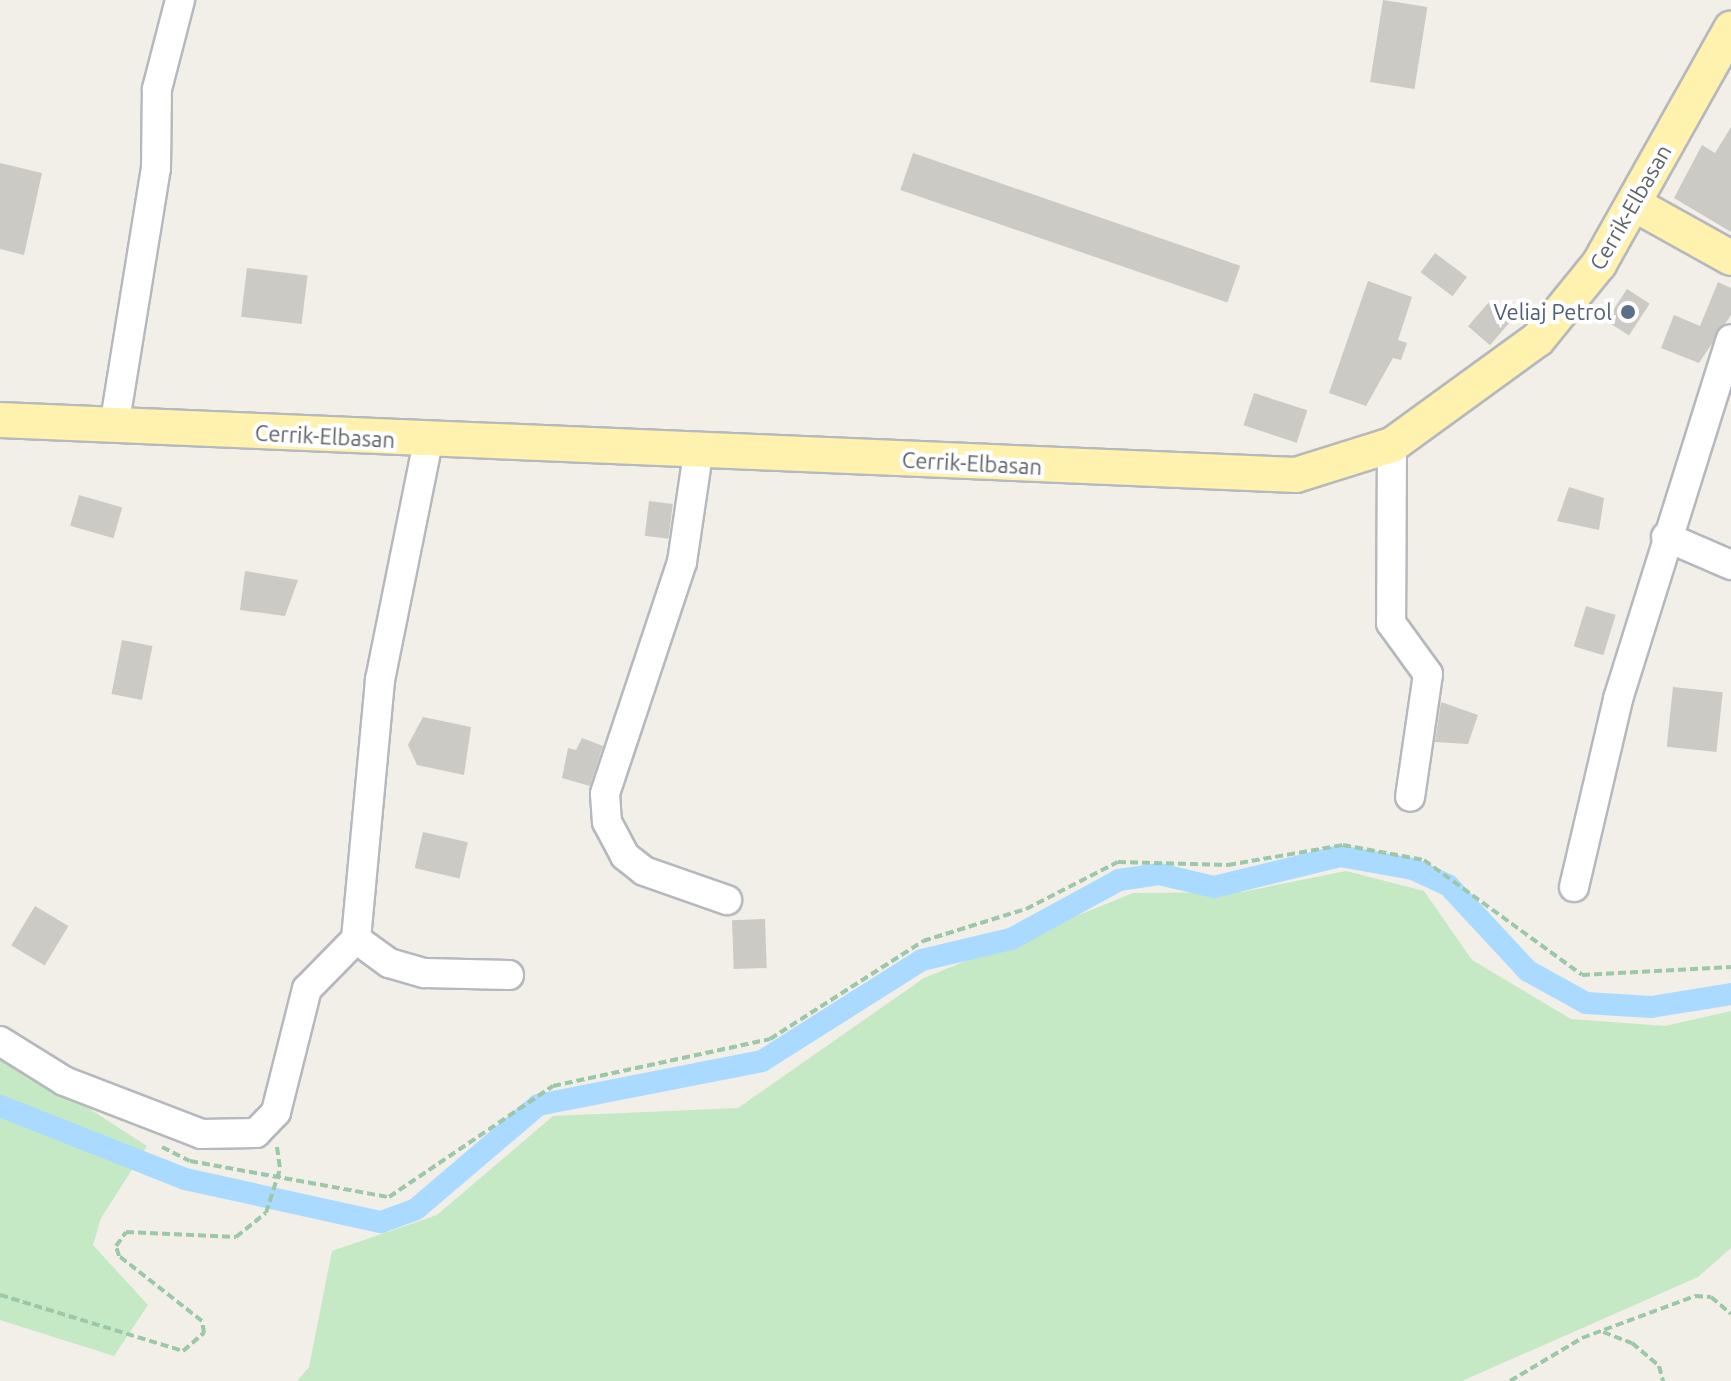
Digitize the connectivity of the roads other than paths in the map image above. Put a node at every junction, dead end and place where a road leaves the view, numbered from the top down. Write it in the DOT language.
graph roads {
  1 [pos="180,0"];
  2 [pos="1731,29"];
  3 [pos="1634,204"];
  4 [pos="1731,258"];
  5 [pos="1731,339"];
  6 [pos="0,420"];
  7 [pos="114,427"];
  8 [pos="428,443"];
  9 [pos="1392,445"];
  10 [pos="699,447"];
  11 [pos="1666,537"];
  12 [pos="1731,565"];
  13 [pos="1410,797"];
  14 [pos="1574,887"];
  15 [pos="727,900"];
  16 [pos="356,939"];
  17 [pos="509,975"];
  18 [pos="0,1041"];
  1 -- 7 [label="street"];
  2 -- 3 [label="main road, Cerrik-Elbasan"];
  3 -- 4 [label="main road"];
  3 -- 9 [label="main road, Cerrik-Elbasan"];
  5 -- 11 [label="street"];
  6 -- 7 [label="main road, Cerrik-Elbasan"];
  7 -- 8 [label="main road, Cerrik-Elbasan"];
  8 -- 10 [label="main road, Cerrik-Elbasan"];
  8 -- 16 [label="street"];
  9 -- 10 [label="main road, Cerrik-Elbasan"];
  9 -- 13 [label="street"];
  10 -- 15 [label="street"];
  11 -- 12 [label="street"];
  11 -- 14 [label="street"];
  16 -- 17 [label="street"];
  16 -- 18 [label="street"];
}
